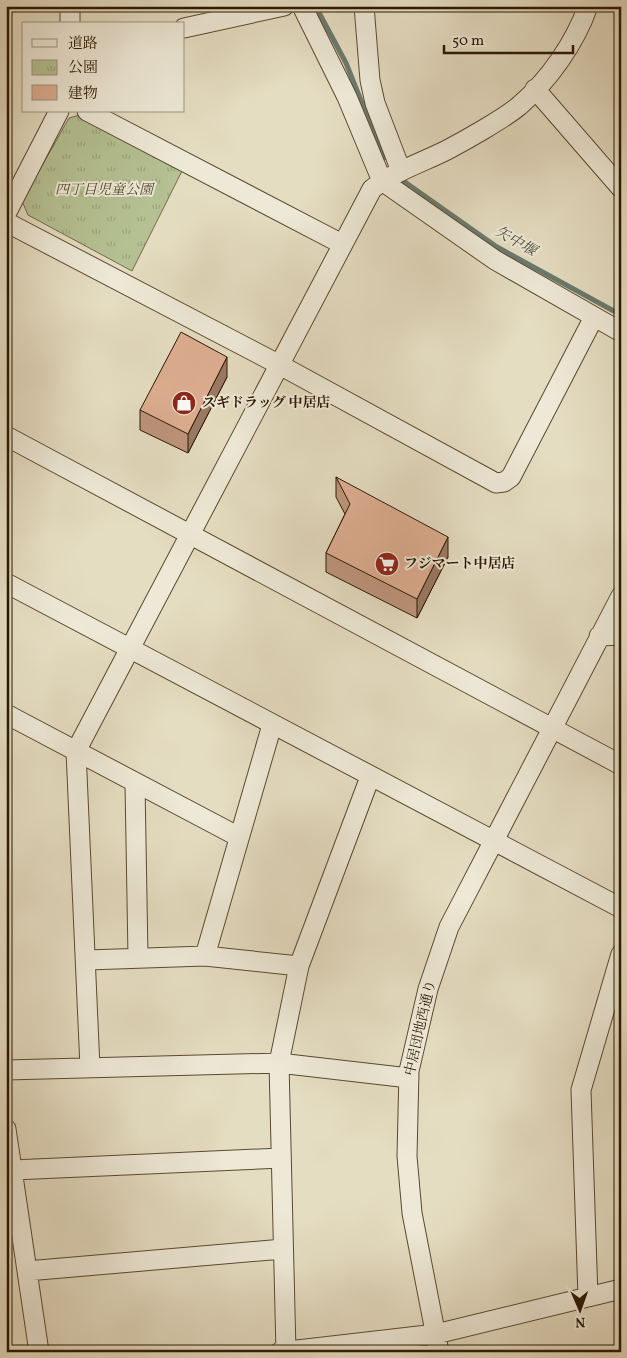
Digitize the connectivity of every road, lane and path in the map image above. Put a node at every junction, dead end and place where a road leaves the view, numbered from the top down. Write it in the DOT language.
graph roads {
  1 [pos="70,6"];
  2 [pos="284,6"];
  3 [pos="302,6"];
  4 [pos="588,6"];
  5 [pos="369,10"];
  6 [pos="70,22"];
  7 [pos="185,28"];
  8 [pos="535,89"];
  9 [pos="58,112"];
  10 [pos="90,112"];
  11 [pos="401,171"];
  12 [pos="382,181"];
  13 [pos="621,188"];
  14 [pos="6,214"];
  15 [pos="6,222"];
  16 [pos="342,244"];
  17 [pos="594,317"];
  18 [pos="621,332"];
  19 [pos="278,364"];
  20 [pos="6,436"];
  21 [pos="190,534"];
  22 [pos="6,583"];
  23 [pos="621,596"];
  24 [pos="621,635"];
  25 [pos="599,636"];
  26 [pos="130,650"];
  27 [pos="6,714"];
  28 [pos="272,725"];
  29 [pos="552,729"];
  30 [pos="76,752"];
  31 [pos="621,765"];
  32 [pos="370,777"];
  33 [pos="135,784"];
  34 [pos="240,837"];
  35 [pos="493,841"];
  36 [pos="621,908"];
  37 [pos="621,954"];
  38 [pos="205,956"];
  39 [pos="138,957"];
  40 [pos="87,960"];
  41 [pos="299,966"];
  42 [pos="279,1062"];
  43 [pos="90,1068"];
  44 [pos="6,1070"];
  45 [pos="409,1078"];
  46 [pos="6,1129"];
  47 [pos="281,1158"];
  48 [pos="13,1170"];
  49 [pos="283,1249"];
  50 [pos="27,1271"];
  51 [pos="621,1289"];
  52 [pos="588,1297"];
  53 [pos="437,1343"];
  54 [pos="39,1352"];
  55 [pos="280,1352"];
  56 [pos="286,1352"];
  1 -- 6 [label="street"];
  2 -- 7 [label="street"];
  3 -- 12 [label="street"];
  4 -- 8 [label="street"];
  5 -- 11 [label="street"];
  8 -- 11 [label="street"];
  8 -- 13 [label="street"];
  9 -- 14 [label="street"];
  10 -- 16 [label="street"];
  11 -- 12 [label="street"];
  12 -- 16 [label="street"];
  12 -- 17 [label="street"];
  15 -- 19 [label="street"];
  16 -- 19 [label="street"];
  17 -- 18 [label="street"];
  17 -- 19 [label="street"];
  19 -- 21 [label="street"];
  20 -- 21 [label="street"];
  21 -- 26 [label="street"];
  21 -- 29 [label="street"];
  22 -- 26 [label="street"];
  23 -- 25 [label="street, 中居団地西通り"];
  24 -- 25 [label="street"];
  25 -- 29 [label="street, 中居団地西通り"];
  26 -- 28 [label="street"];
  26 -- 30 [label="street"];
  27 -- 30 [label="street"];
  28 -- 32 [label="street"];
  28 -- 34 [label="street"];
  29 -- 31 [label="street"];
  29 -- 35 [label="street, 中居団地西通り"];
  30 -- 33 [label="street"];
  30 -- 40 [label="street"];
  32 -- 35 [label="street"];
  32 -- 41 [label="street"];
  33 -- 34 [label="street"];
  33 -- 39 [label="street"];
  34 -- 38 [label="street"];
  35 -- 36 [label="street"];
  35 -- 45 [label="street, 中居団地西通り"];
  37 -- 52 [label="street"];
  38 -- 39 [label="street"];
  38 -- 41 [label="street"];
  39 -- 40 [label="street"];
  40 -- 43 [label="street"];
  41 -- 42 [label="street"];
  42 -- 43 [label="street"];
  42 -- 45 [label="street"];
  42 -- 47 [label="street"];
  43 -- 44 [label="street"];
  45 -- 53 [label="street, 中居団地西通り"];
  46 -- 48 [label="street"];
  47 -- 48 [label="street"];
  47 -- 49 [label="street"];
  48 -- 50 [label="street"];
  49 -- 50 [label="street"];
  49 -- 56 [label="street"];
  50 -- 54 [label="street"];
  51 -- 52 [label="street"];
  52 -- 53 [label="street"];
  53 -- 56 [label="street"];
  55 -- 56 [label="street"];
}
